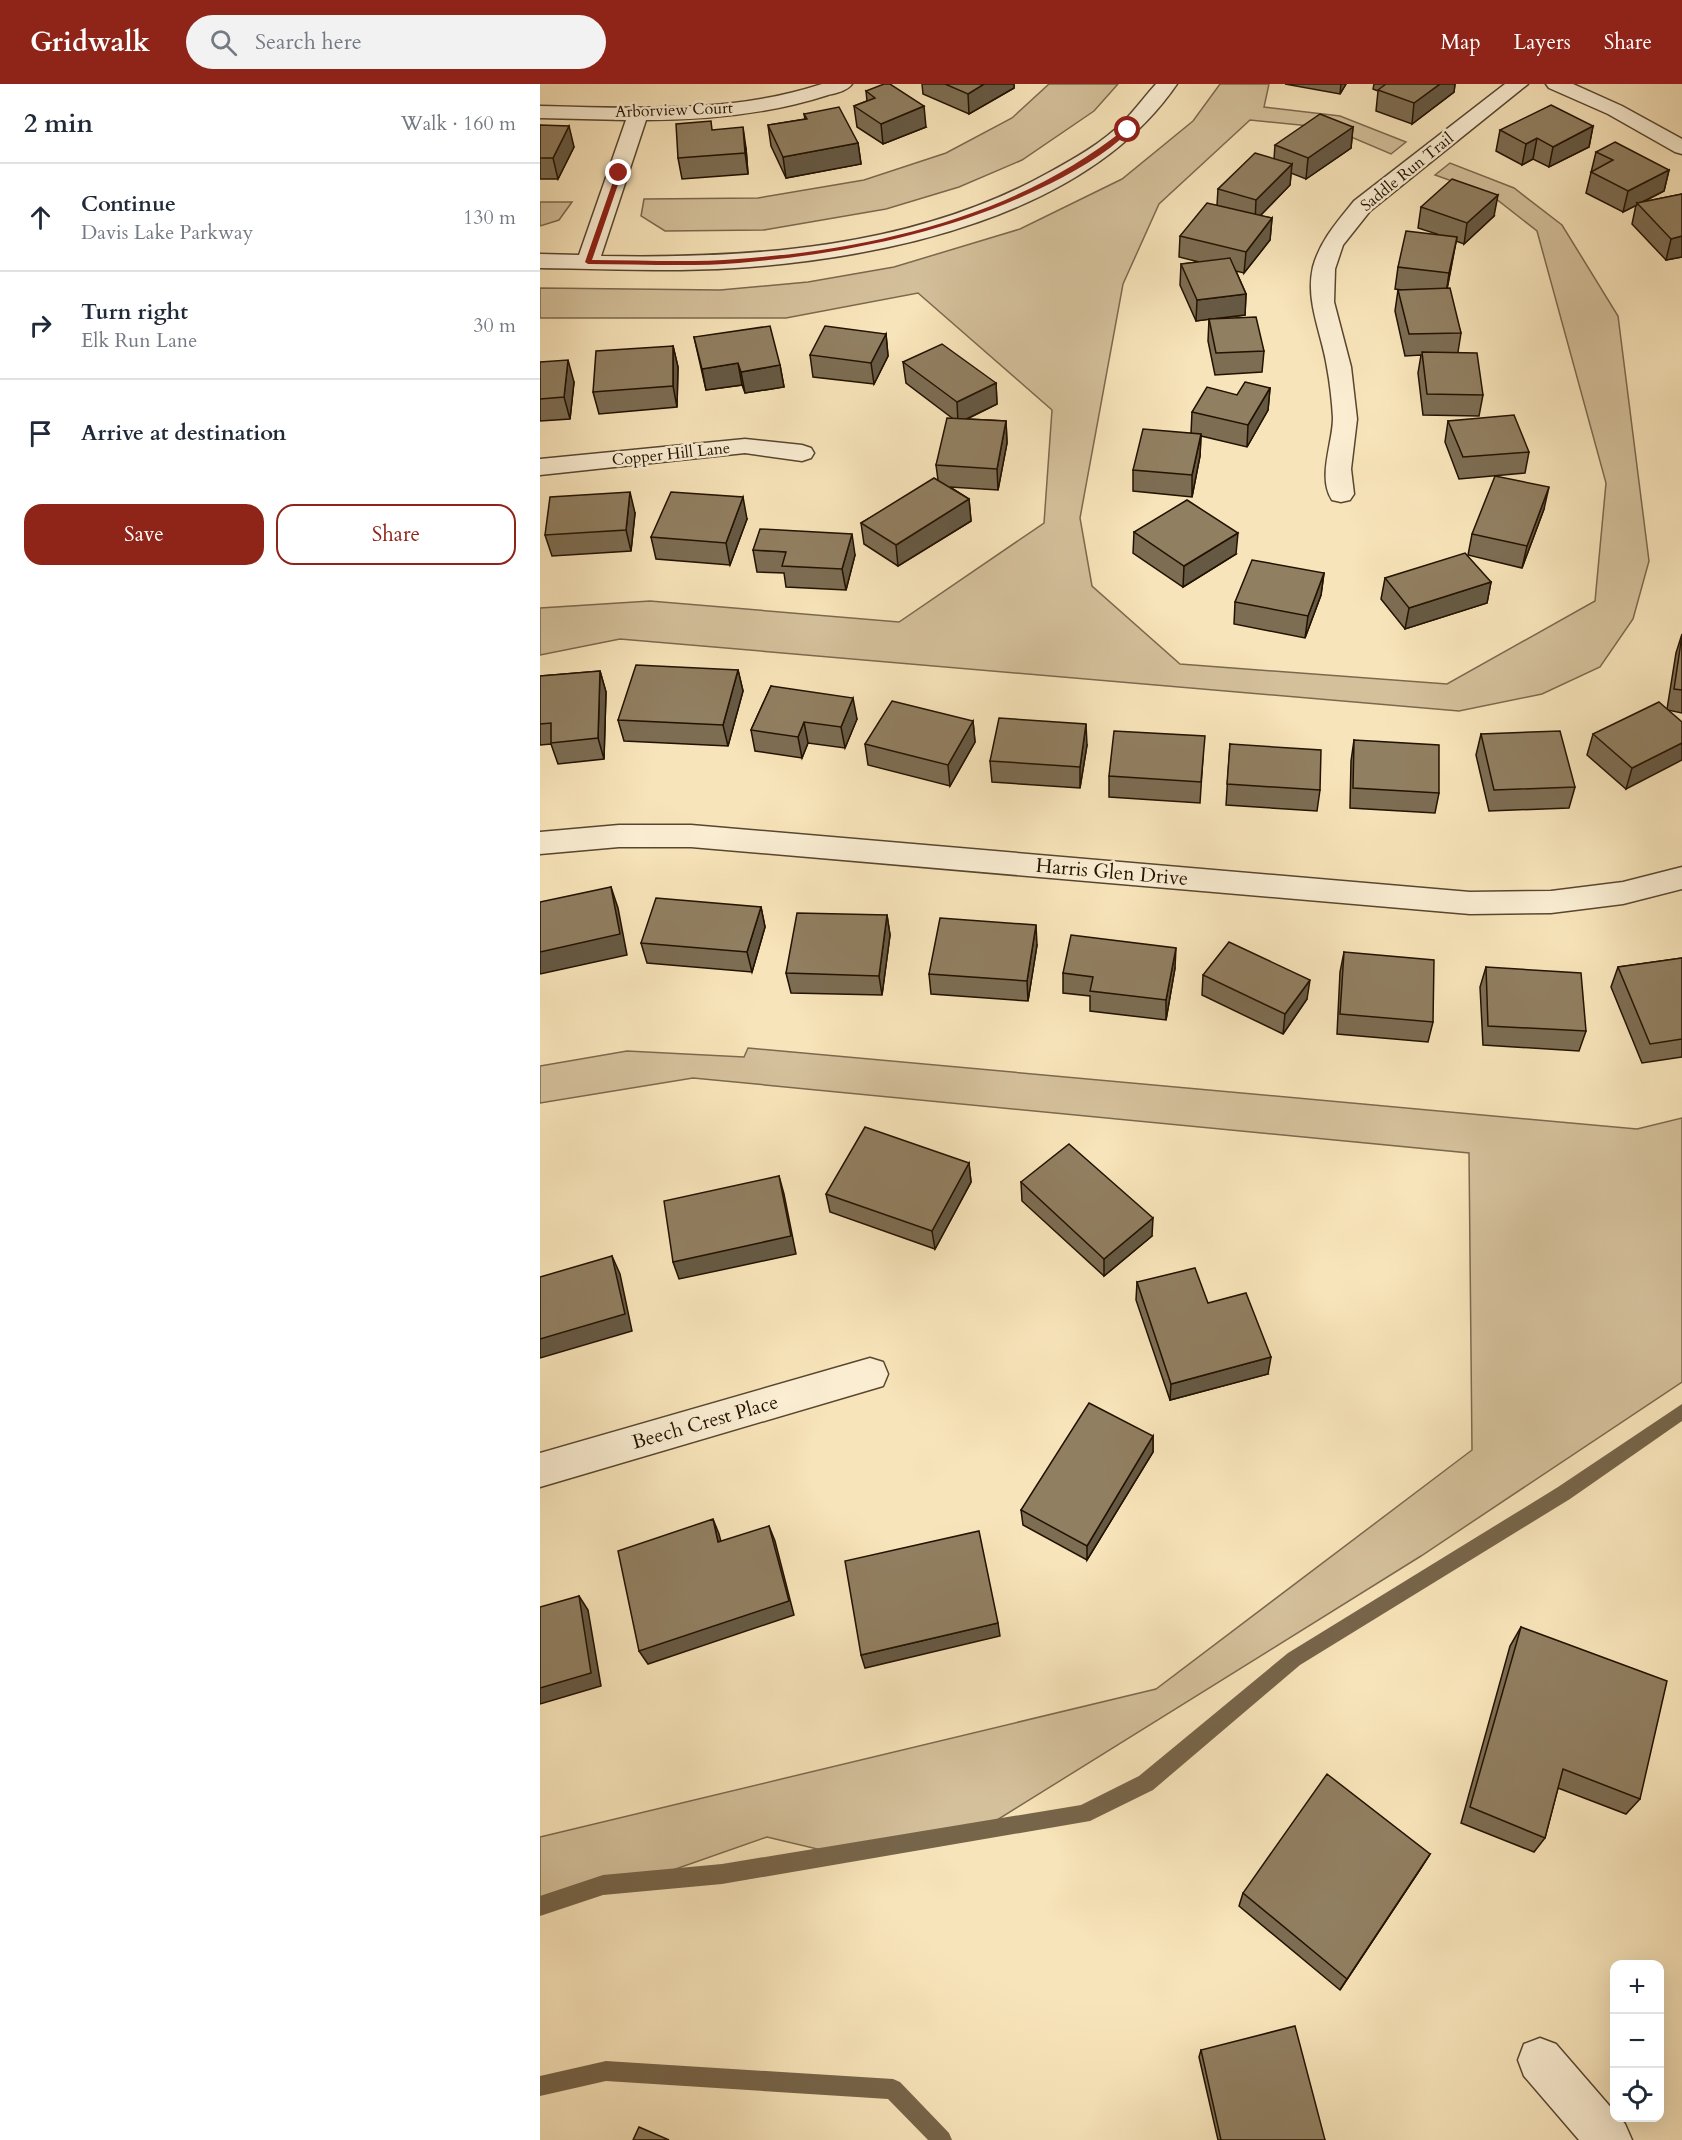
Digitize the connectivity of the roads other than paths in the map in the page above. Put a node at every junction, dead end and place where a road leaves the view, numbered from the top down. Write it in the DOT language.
graph roads {
  1 [pos="842,84"];
  2 [pos="1167,84"];
  3 [pos="1518,84"];
  4 [pos="1556,84"];
  5 [pos="540,112"];
  6 [pos="638,113"];
  7 [pos="1682,148"];
  8 [pos="540,261"];
  9 [pos="588,262"];
  10 [pos="802,453"];
  11 [pos="540,467"];
  12 [pos="1341,494"];
  13 [pos="540,843"];
  14 [pos="1682,878"];
  15 [pos="870,1374"];
  16 [pos="540,1470"];
  17 [pos="1539,2060"];
  18 [pos="1609,2140"];
  1 -- 6 [label="street, Arborview Court"];
  2 -- 9 [label="street"];
  3 -- 12 [label="street, Saddle Run Trail"];
  4 -- 7 [label="street"];
  5 -- 6 [label="street, Arborview Court"];
  6 -- 9 [label="street"];
  8 -- 9 [label="street"];
  10 -- 11 [label="street, Copper Hill Lane"];
  13 -- 14 [label="street, Harris Glen Drive"];
  15 -- 16 [label="street, Beech Crest Place"];
  17 -- 18 [label="street"];
}
